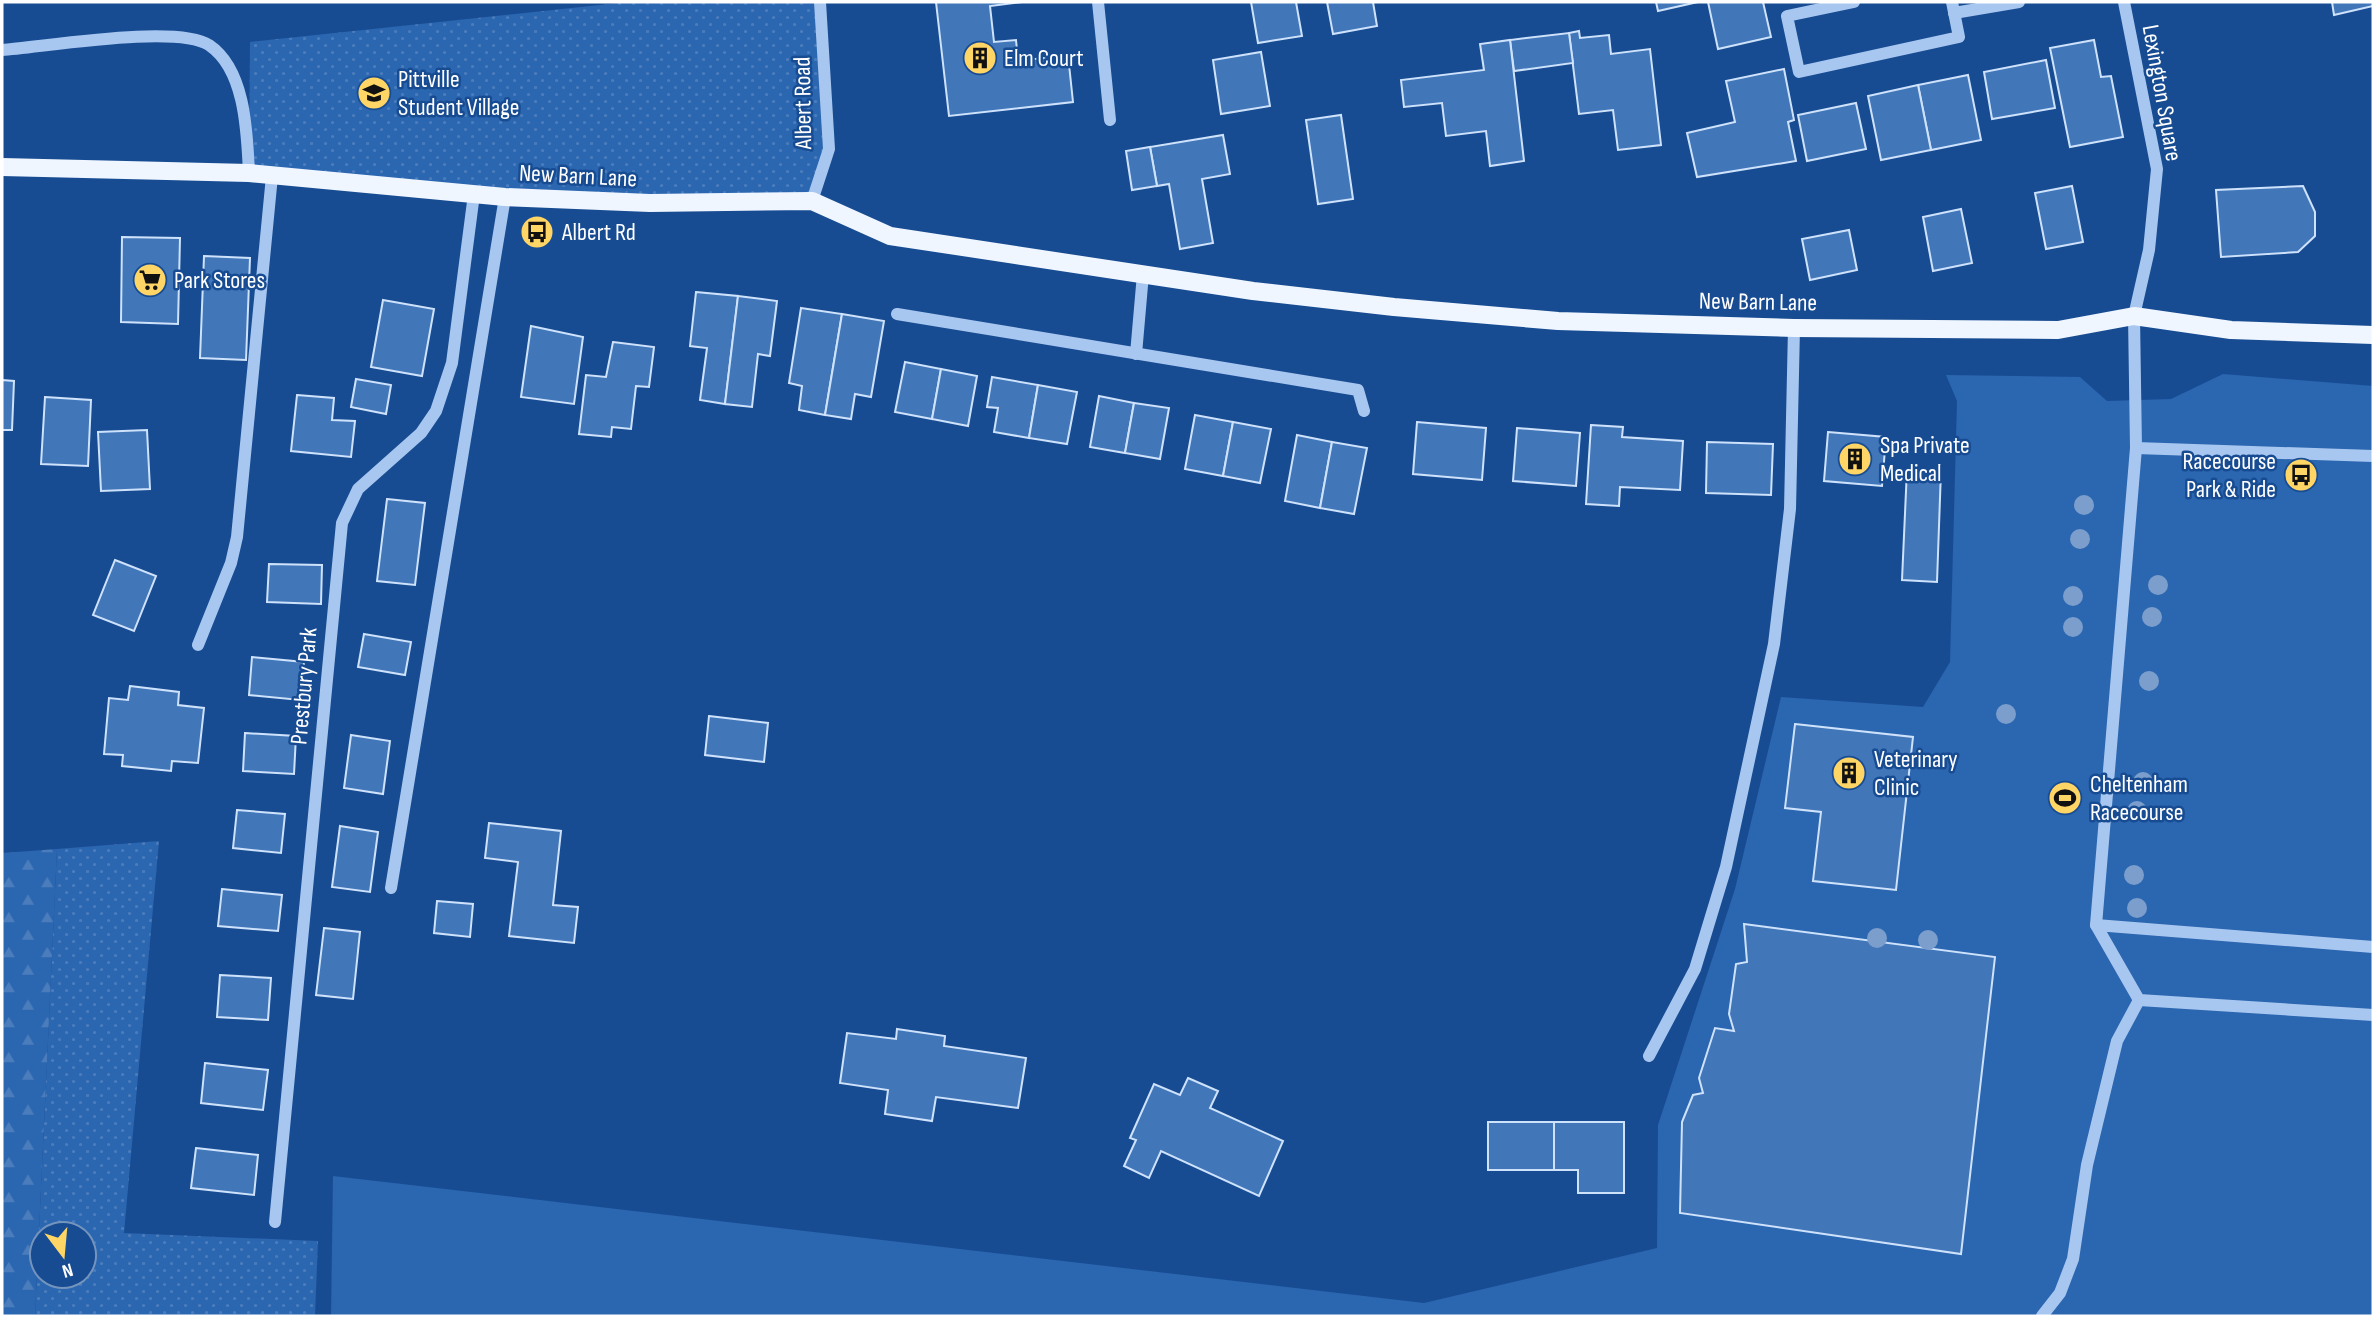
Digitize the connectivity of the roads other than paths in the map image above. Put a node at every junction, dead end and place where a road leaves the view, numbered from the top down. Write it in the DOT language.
graph roads {
  1 [pos="820,2"];
  2 [pos="1098,2"];
  3 [pos="1854,2"];
  4 [pos="2019,2"];
  5 [pos="2124,2"];
  6 [pos="1953,7"];
  7 [pos="2,50"];
  8 [pos="1110,120"];
  9 [pos="2,167"];
  10 [pos="249,173"];
  11 [pos="272,176"];
  12 [pos="474,194"];
  13 [pos="505,197"];
  14 [pos="812,201"];
  15 [pos="1143,274"];
  16 [pos="897,314"];
  17 [pos="2134,316"];
  18 [pos="1794,328"];
  19 [pos="2373,335"];
  20 [pos="1136,354"];
  21 [pos="1364,411"];
  22 [pos="2136,447"];
  23 [pos="2373,456"];
  24 [pos="198,645"];
  25 [pos="391,888"];
  26 [pos="2096,925"];
  27 [pos="2373,947"];
  28 [pos="2139,1000"];
  29 [pos="2373,1015"];
  30 [pos="1649,1056"];
  31 [pos="275,1222"];
  32 [pos="2042,1316"];
  1 -- 14 [label="street, Albert Road"];
  2 -- 8 [label="street"];
  3 -- 6 [label="street"];
  4 -- 6 [label="street"];
  5 -- 17 [label="street, Lexington Square"];
  7 -- 10 [label="street"];
  9 -- 10 [label="main road, New Barn Lane"];
  10 -- 11 [label="main road, New Barn Lane"];
  11 -- 12 [label="main road, New Barn Lane"];
  11 -- 24 [label="street"];
  12 -- 13 [label="main road, New Barn Lane"];
  12 -- 31 [label="street, Prestbury Park"];
  13 -- 14 [label="main road, New Barn Lane"];
  13 -- 25 [label="street"];
  14 -- 15 [label="main road, New Barn Lane"];
  15 -- 18 [label="main road, New Barn Lane"];
  15 -- 20 [label="street"];
  16 -- 20 [label="street"];
  17 -- 18 [label="main road, New Barn Lane"];
  17 -- 19 [label="main road, New Barn Lane"];
  17 -- 22 [label="street, Lexington Square"];
  18 -- 30 [label="street"];
  20 -- 21 [label="street"];
  22 -- 23 [label="street"];
  22 -- 26 [label="street, Lexington Square"];
  26 -- 27 [label="street"];
  26 -- 28 [label="street"];
  28 -- 29 [label="street"];
  28 -- 32 [label="street"];
}
